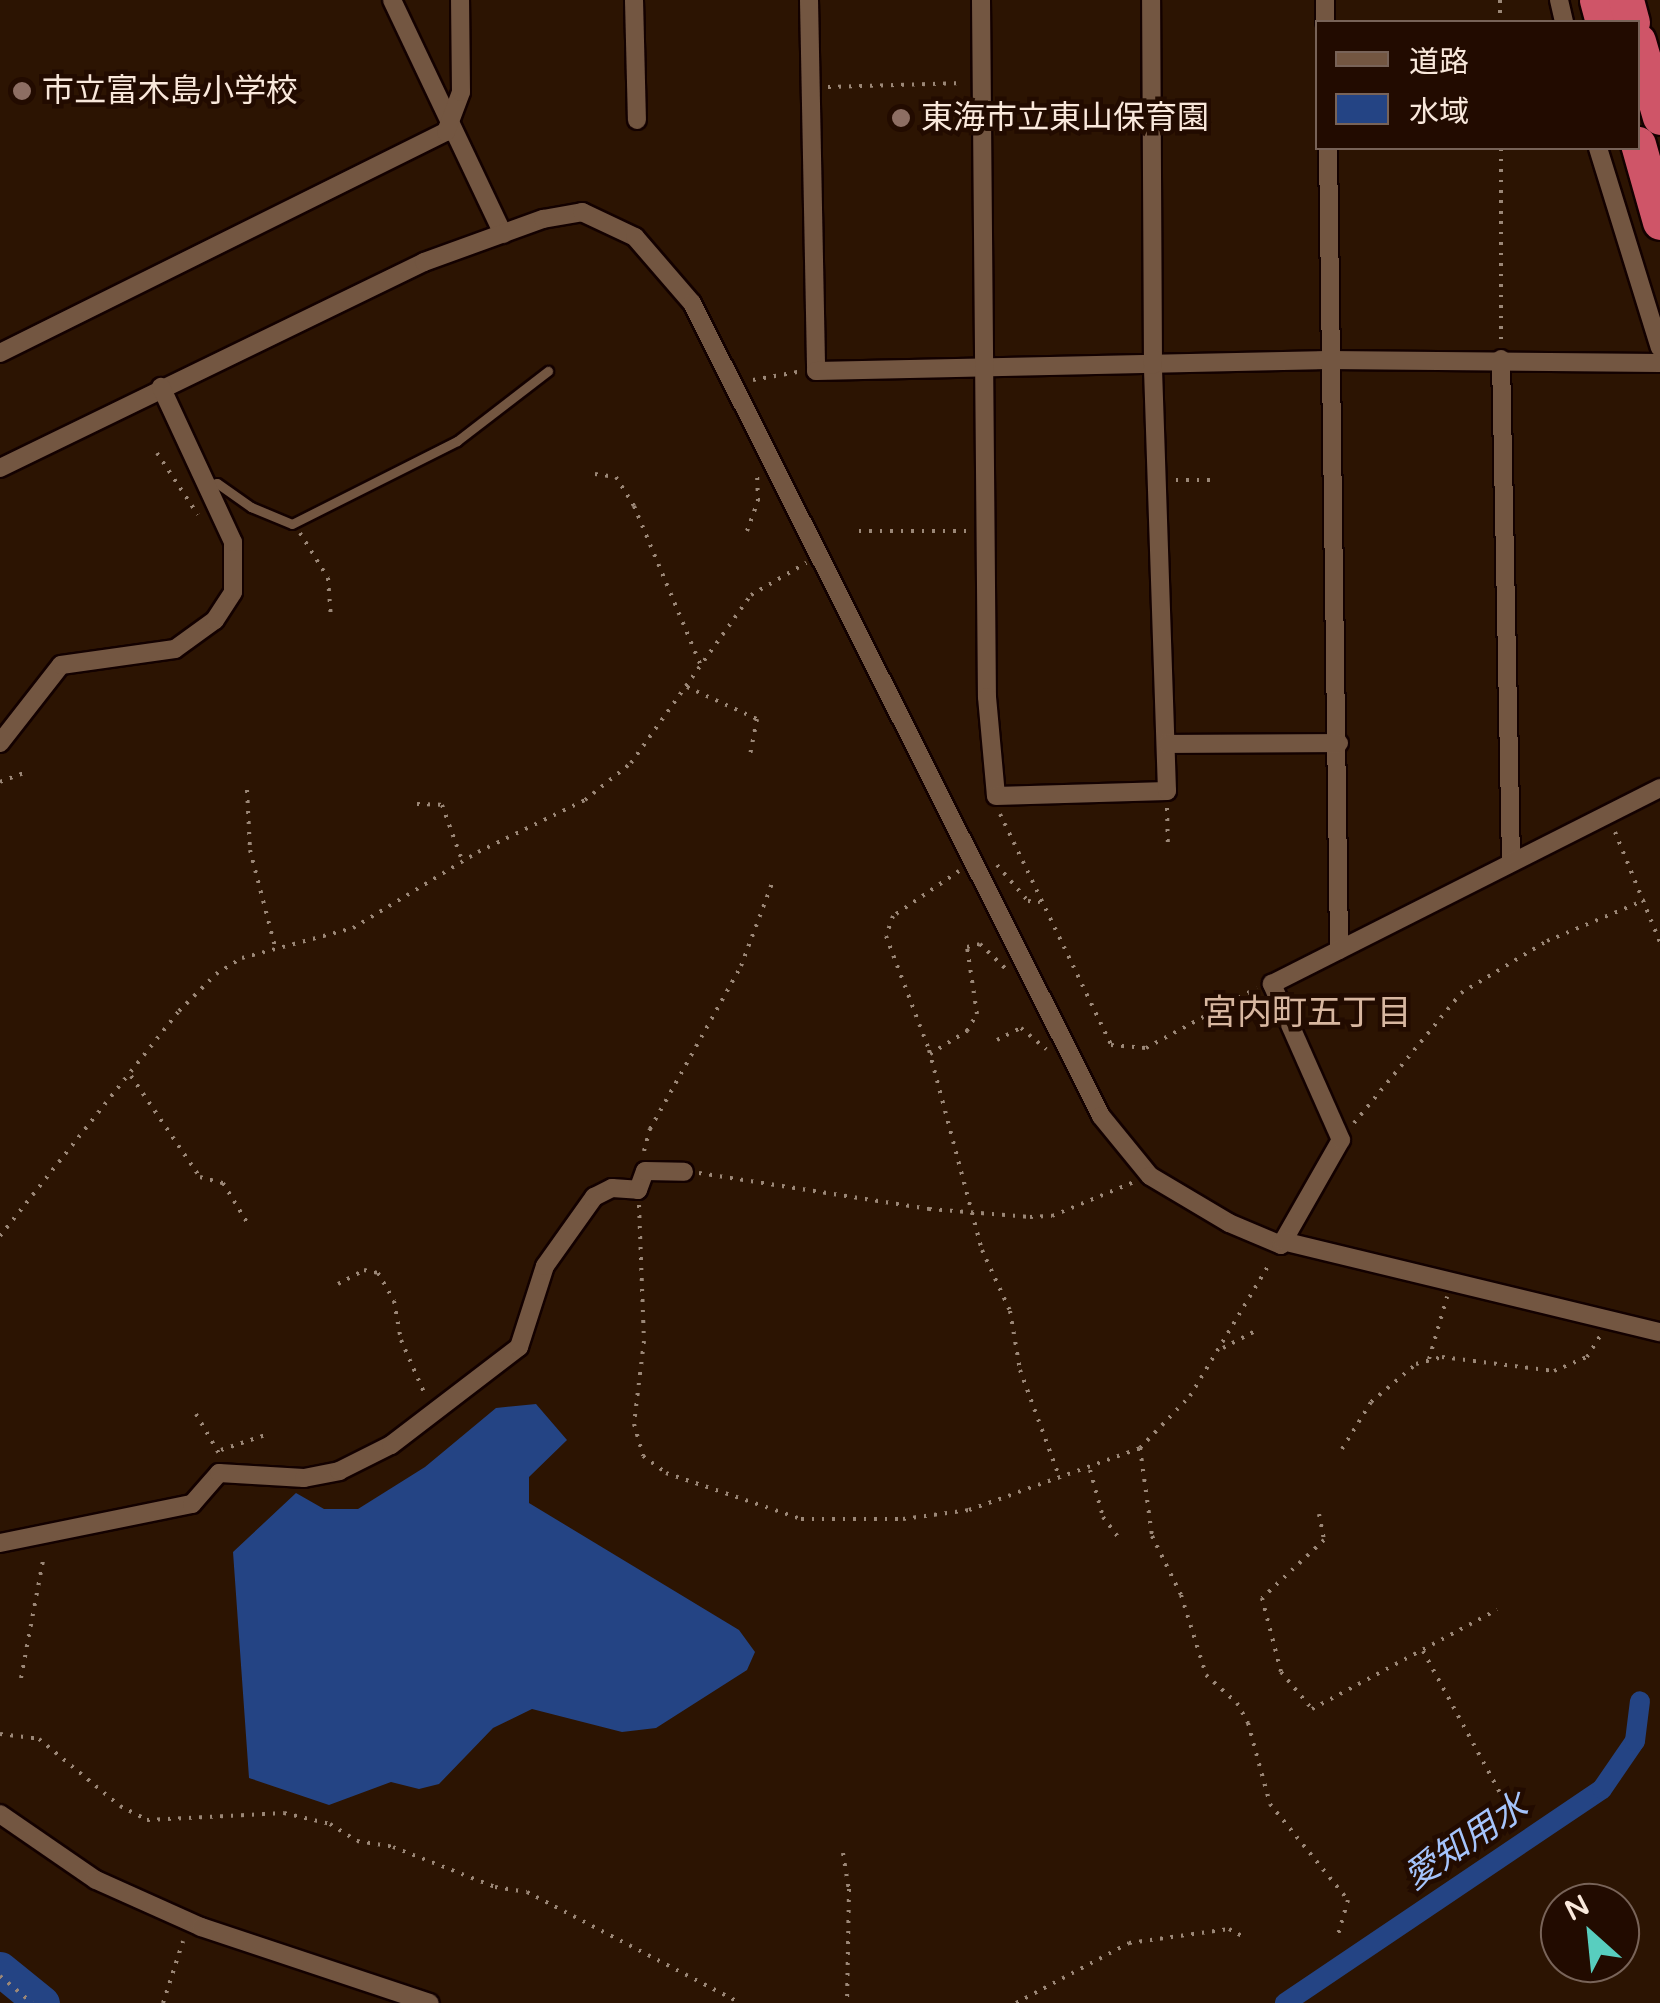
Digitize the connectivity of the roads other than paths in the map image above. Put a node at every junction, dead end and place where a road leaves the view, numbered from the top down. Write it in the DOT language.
graph roads {
  1 [pos="392,0"];
  2 [pos="460,0"];
  3 [pos="634,0"];
  4 [pos="809,0"];
  5 [pos="981,0"];
  6 [pos="1151,0"];
  7 [pos="1640,49"];
  8 [pos="1660,118"];
  9 [pos="638,120"];
  10 [pos="452,121"];
  11 [pos="1328,150"];
  12 [pos="1599,150"];
  13 [pos="1640,150"];
  14 [pos="1660,222"];
  15 [pos="504,234"];
  16 [pos="1660,348"];
  17 [pos="0,353"];
  18 [pos="1502,359"];
  19 [pos="1326,360"];
  20 [pos="1660,363"];
  21 [pos="986,365"];
  22 [pos="1153,365"];
  23 [pos="548,371"];
  24 [pos="162,387"];
  25 [pos="0,468"];
  26 [pos="206,485"];
  27 [pos="0,743"];
  28 [pos="1338,743"];
  29 [pos="1166,744"];
  30 [pos="1660,788"];
  31 [pos="1512,860"];
  32 [pos="1339,950"];
  33 [pos="684,1172"];
  34 [pos="1282,1243"];
  35 [pos="1660,1332"];
  36 [pos="0,1543"];
  37 [pos="0,1814"];
  38 [pos="430,2003"];
  1 -- 10 [label="street"];
  2 -- 10 [label="street"];
  3 -- 9 [label="street"];
  4 -- 21 [label="street"];
  5 -- 21 [label="street"];
  6 -- 22 [label="street"];
  7 -- 8 [label="highway"];
  10 -- 15 [label="street"];
  10 -- 17 [label="street"];
  11 -- 19 [label="street"];
  12 -- 16 [label="street"];
  13 -- 14 [label="highway"];
  15 -- 24 [label="street"];
  15 -- 34 [label="street"];
  18 -- 19 [label="street"];
  18 -- 20 [label="street"];
  18 -- 31 [label="street"];
  19 -- 22 [label="street"];
  19 -- 28 [label="street"];
  21 -- 22 [label="street"];
  21 -- 29 [label="street"];
  22 -- 29 [label="street"];
  23 -- 26 [label="lane"];
  24 -- 25 [label="street"];
  24 -- 26 [label="street"];
  26 -- 27 [label="street"];
  28 -- 29 [label="street"];
  28 -- 32 [label="street"];
  30 -- 31 [label="street"];
  31 -- 32 [label="street"];
  32 -- 34 [label="street"];
  33 -- 36 [label="street"];
  34 -- 35 [label="street"];
  37 -- 38 [label="street"];
}
